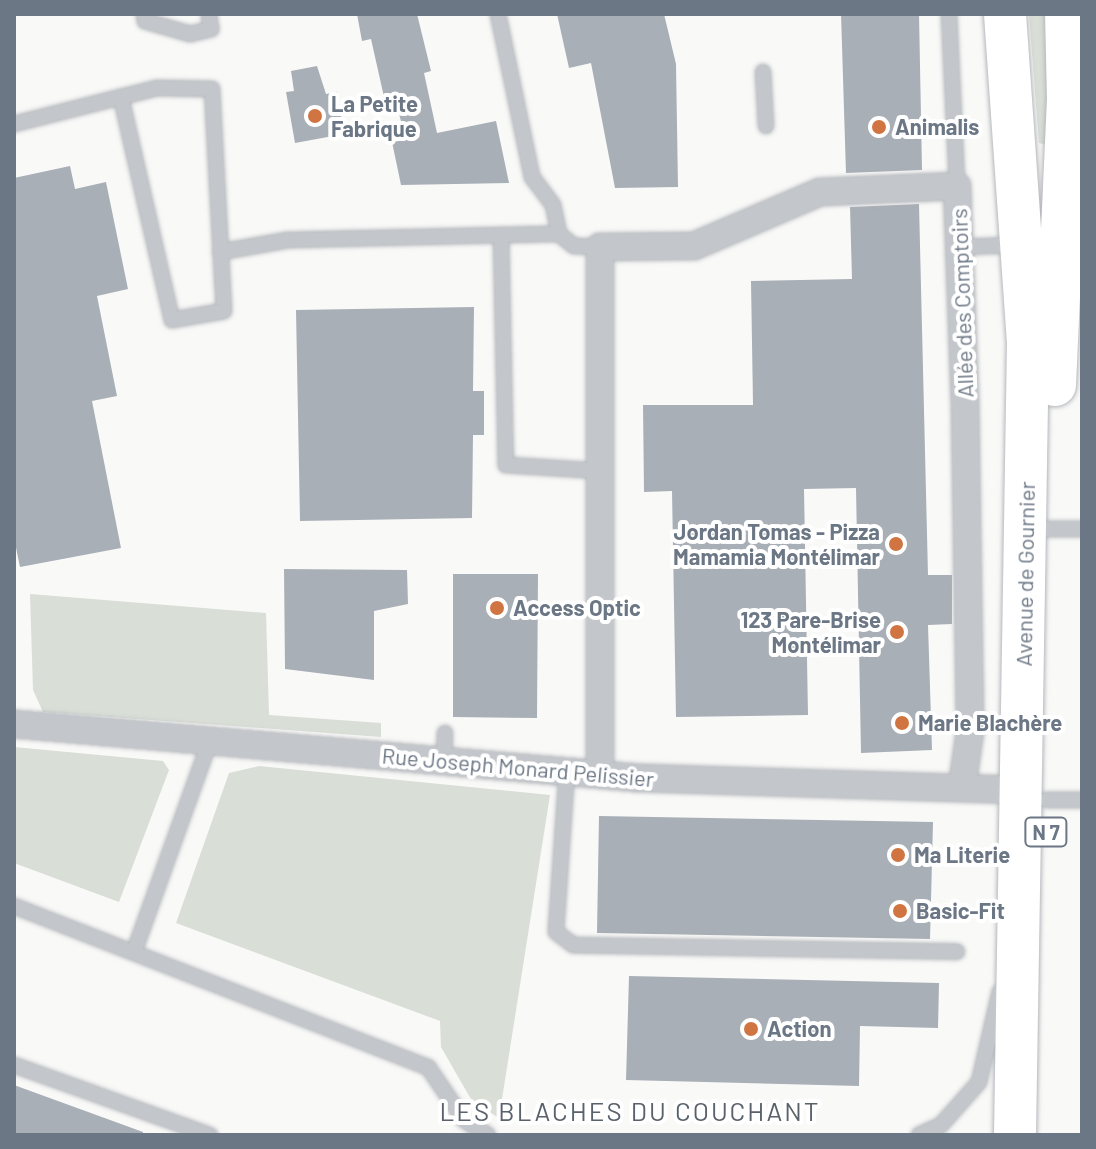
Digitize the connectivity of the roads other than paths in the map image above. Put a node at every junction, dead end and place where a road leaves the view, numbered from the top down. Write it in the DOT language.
graph roads {
  1 [pos="144,14"];
  2 [pos="209,14"];
  3 [pos="498,14"];
  4 [pos="949,14"];
  5 [pos="1005,14"];
  6 [pos="1017,14"];
  7 [pos="1066,14"];
  8 [pos="1082,48"];
  9 [pos="763,72"];
  10 [pos="121,97"];
  11 [pos="1068,100"];
  12 [pos="14,124"];
  13 [pos="766,126"];
  14 [pos="1064,182"];
  15 [pos="957,186"];
  16 [pos="559,234"];
  17 [pos="501,235"];
  18 [pos="1021,245"];
  19 [pos="600,247"];
  20 [pos="961,247"];
  21 [pos="220,252"];
  22 [pos="602,471"];
  23 [pos="1054,529"];
  24 [pos="14,724"];
  25 [pos="445,733"];
  26 [pos="210,741"];
  27 [pos="444,761"];
  28 [pos="567,769"];
  29 [pos="600,774"];
  30 [pos="962,787"];
  31 [pos="1050,797"];
  32 [pos="1020,905"];
  33 [pos="14,906"];
  34 [pos="134,952"];
  35 [pos="957,952"];
  36 [pos="14,1065"];
  37 [pos="462,1128"];
  38 [pos="210,1135"];
  39 [pos="488,1135"];
  40 [pos="919,1135"];
  41 [pos="1015,1135"];
  42 [pos="1041,1135"];
  1 -- 2 [label="lane"];
  3 -- 16 [label="lane"];
  4 -- 15 [label="lane"];
  5 -- 18 [label="main road, Avenue de Gournier / N 7"];
  6 -- 14 [label="main road"];
  7 -- 11 [label="main road, Avenue de Gournier"];
  8 -- 11 [label="main road, N 7"];
  9 -- 13 [label="lane"];
  10 -- 12 [label="lane"];
  10 -- 21 [label="lane"];
  10 -- 21 [label="lane"];
  11 -- 14 [label="main road, Avenue de Gournier / N 7"];
  14 -- 23 [label="main road, Avenue de Gournier / N 7"];
  15 -- 19 [label="street, Allée des Comptoirs"];
  15 -- 20 [label="street, Allée des Comptoirs"];
  16 -- 17 [label="lane"];
  16 -- 19 [label="lane"];
  17 -- 21 [label="lane"];
  17 -- 22 [label="lane"];
  18 -- 20 [label="lane"];
  18 -- 23 [label="main road, Avenue de Gournier / N 7"];
  19 -- 22 [label="street"];
  20 -- 30 [label="street, Allée des Comptoirs"];
  22 -- 29 [label="street"];
  23 -- 31 [label="main road, Avenue de Gournier / N 7"];
  24 -- 26 [label="street, Rue Joseph Monard Pelissier"];
  25 -- 27 [label="lane"];
  26 -- 27 [label="street, Rue Joseph Monard Pelissier"];
  26 -- 34 [label="lane"];
  27 -- 28 [label="street, Rue Joseph Monard Pelissier"];
  28 -- 29 [label="street, Rue Joseph Monard Pelissier"];
  28 -- 35 [label="lane"];
  29 -- 30 [label="street, Rue Joseph Monard Pelissier"];
  30 -- 31 [label="street, Rue Joseph Monard Pelissier"];
  31 -- 32 [label="main road, Avenue de Gournier / N 7"];
  31 -- 42 [label="main road, Avenue de Gournier / N 7"];
  32 -- 40 [label="lane"];
  32 -- 41 [label="main road, Avenue de Gournier / N 7"];
  33 -- 34 [label="lane"];
  34 -- 37 [label="lane"];
  36 -- 38 [label="lane"];
  37 -- 39 [label="lane"];
}
